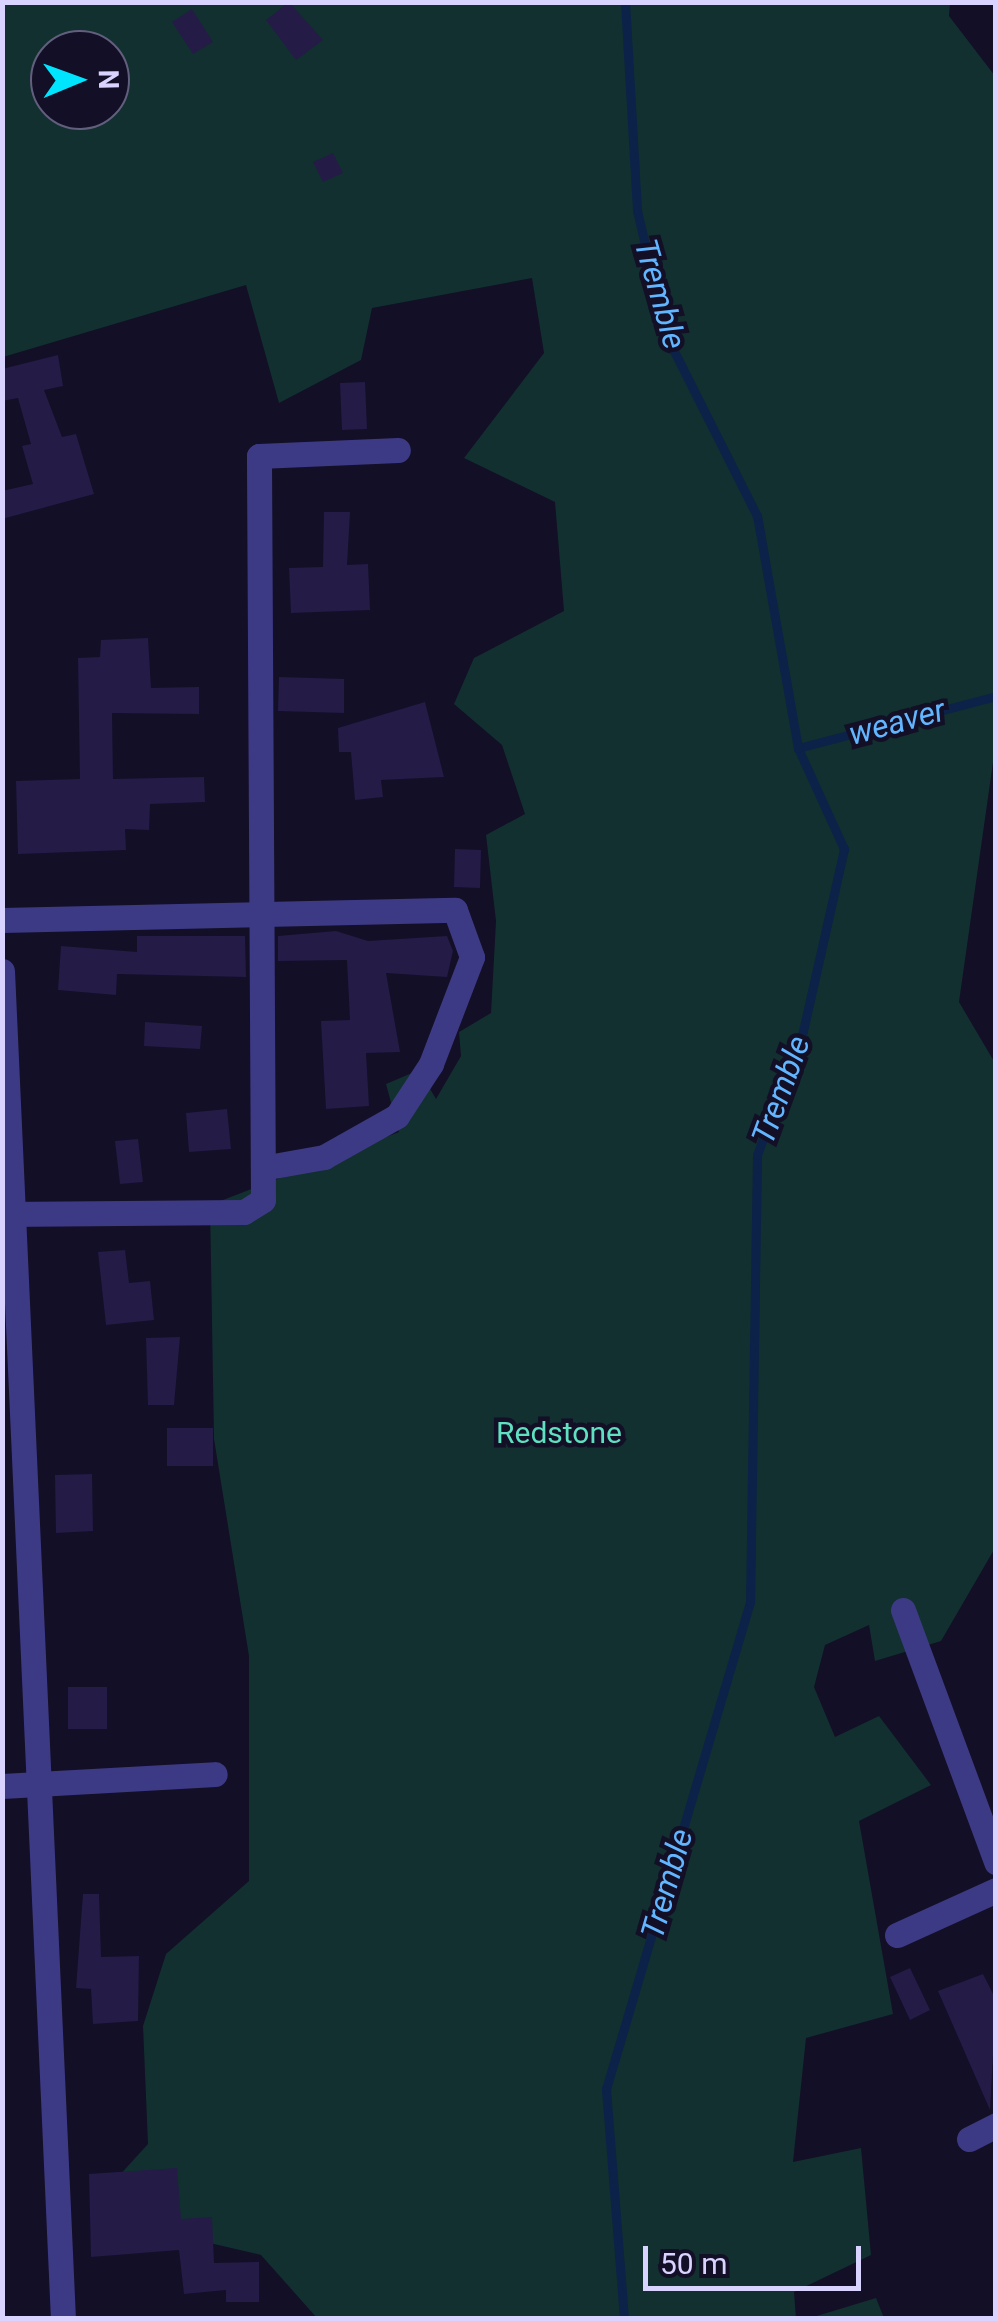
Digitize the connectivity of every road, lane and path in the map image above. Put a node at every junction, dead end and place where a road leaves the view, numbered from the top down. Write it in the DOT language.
graph roads {
  1 [pos="398,450"];
  2 [pos="258,912"];
  3 [pos="2,920"];
  4 [pos="2,971"];
  5 [pos="268,1167"];
  6 [pos="11,1214"];
  7 [pos="903,1610"];
  8 [pos="215,1774"];
  9 [pos="37,1784"];
  10 [pos="2,1786"];
  11 [pos="996,1862"];
  12 [pos="996,1890"];
  13 [pos="898,1935"];
  14 [pos="996,2125"];
  15 [pos="968,2140"];
  16 [pos="63,2318"];
  1 -- 2 [label="street"];
  2 -- 3 [label="street"];
  2 -- 5 [label="street"];
  2 -- 5 [label="street"];
  4 -- 6 [label="street"];
  5 -- 6 [label="street"];
  6 -- 9 [label="street"];
  7 -- 11 [label="street"];
  8 -- 9 [label="street"];
  9 -- 10 [label="street"];
  9 -- 16 [label="street"];
  12 -- 13 [label="street"];
  14 -- 15 [label="street"];
}
